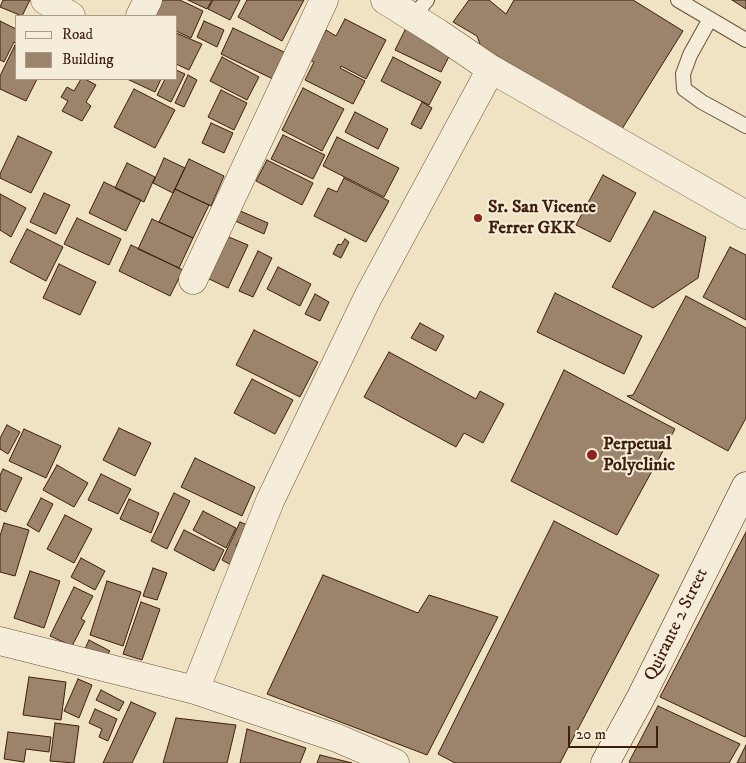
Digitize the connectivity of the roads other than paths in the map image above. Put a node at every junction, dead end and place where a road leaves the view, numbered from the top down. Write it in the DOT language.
graph roads {
  1 [pos="45,0"];
  2 [pos="148,0"];
  3 [pos="324,0"];
  4 [pos="385,0"];
  5 [pos="678,0"];
  6 [pos="420,8"];
  7 [pos="69,15"];
  8 [pos="140,15"];
  9 [pos="710,19"];
  10 [pos="746,40"];
  11 [pos="491,69"];
  12 [pos="746,126"];
  13 [pos="746,215"];
  14 [pos="193,280"];
  15 [pos="746,486"];
  16 [pos="0,641"];
  17 [pos="194,690"];
  18 [pos="395,763"];
  19 [pos="605,763"];
  1 -- 7 [label="street"];
  2 -- 8 [label="street"];
  3 -- 14 [label="street"];
  4 -- 6 [label="street"];
  5 -- 9 [label="lane"];
  6 -- 11 [label="street"];
  9 -- 10 [label="lane"];
  9 -- 12 [label="lane"];
  11 -- 13 [label="street"];
  11 -- 17 [label="street"];
  15 -- 19 [label="street, Quirante 2 Street"];
  16 -- 17 [label="street"];
  17 -- 18 [label="street"];
}
